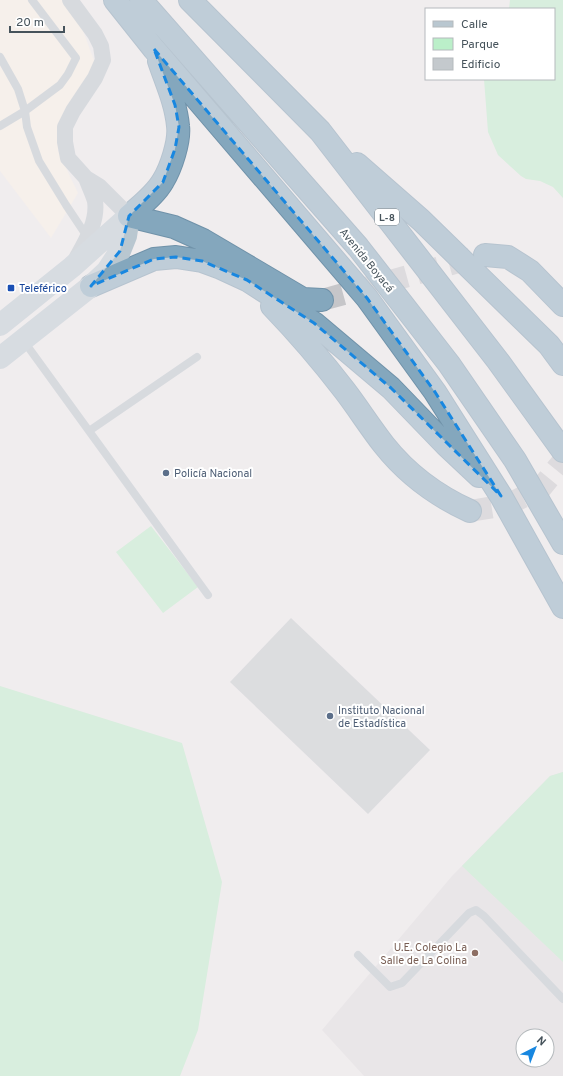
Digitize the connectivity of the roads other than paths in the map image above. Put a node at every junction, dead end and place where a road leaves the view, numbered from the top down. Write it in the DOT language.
graph roads {
  1 [pos="32,0"];
  2 [pos="70,0"];
  3 [pos="115,0"];
  4 [pos="141,0"];
  5 [pos="190,0"];
  6 [pos="154,49"];
  7 [pos="0,57"];
  8 [pos="25,111"];
  9 [pos="0,126"];
  10 [pos="320,132"];
  11 [pos="86,178"];
  12 [pos="129,216"];
  13 [pos="88,238"];
  14 [pos="485,255"];
  15 [pos="72,267"];
  16 [pos="247,280"];
  17 [pos="91,286"];
  18 [pos="322,300"];
  19 [pos="563,305"];
  20 [pos="0,325"];
  21 [pos="22,340"];
  22 [pos="197,357"];
  23 [pos="0,358"];
  24 [pos="563,364"];
  25 [pos="89,431"];
  26 [pos="563,452"];
  27 [pos="501,496"];
  28 [pos="470,511"];
  29 [pos="563,543"];
  30 [pos="208,595"];
  31 [pos="563,607"];
  32 [pos="358,954"];
  33 [pos="563,999"];
  1 -- 8 [label="lane"];
  2 -- 11 [label="street"];
  3 -- 6 [label="highway"];
  4 -- 29 [label="highway, Avenida Boyacá"];
  5 -- 10 [label="highway, L-8"];
  6 -- 12 [label="highway"];
  6 -- 27 [label="highway"];
  7 -- 8 [label="lane"];
  8 -- 9 [label="lane"];
  8 -- 13 [label="lane"];
  10 -- 24 [label="highway"];
  10 -- 26 [label="highway, L-8"];
  11 -- 12 [label="street"];
  11 -- 13 [label="street"];
  12 -- 15 [label="street"];
  12 -- 17 [label="street"];
  12 -- 18 [label="highway"];
  13 -- 15 [label="street"];
  14 -- 19 [label="highway"];
  15 -- 20 [label="street"];
  16 -- 17 [label="highway"];
  16 -- 27 [label="highway"];
  16 -- 28 [label="highway"];
  17 -- 21 [label="street"];
  21 -- 23 [label="street"];
  21 -- 25 [label="lane"];
  22 -- 25 [label="lane"];
  25 -- 30 [label="lane"];
  27 -- 31 [label="highway"];
  32 -- 33 [label="lane"];
}
